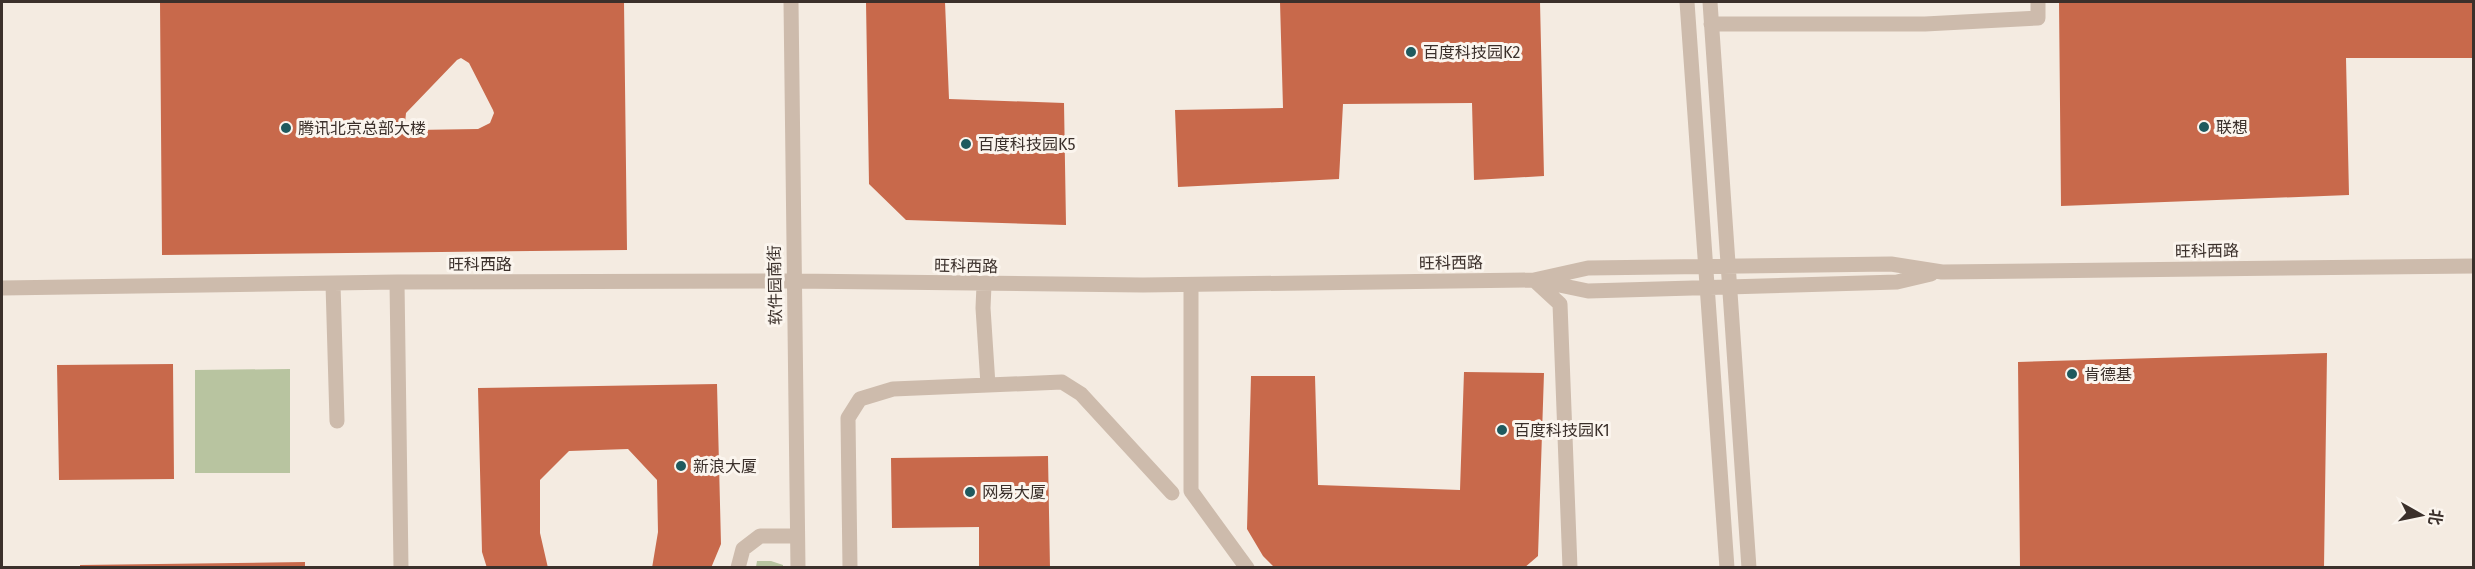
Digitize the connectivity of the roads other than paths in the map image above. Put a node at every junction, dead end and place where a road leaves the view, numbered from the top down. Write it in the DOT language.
graph roads {
  1 [pos="790,2"];
  2 [pos="1687,2"];
  3 [pos="1710,2"];
  4 [pos="2038,2"];
  5 [pos="1711,24"];
  6 [pos="1706,266"];
  7 [pos="1729,266"];
  8 [pos="2474,266"];
  9 [pos="1942,272"];
  10 [pos="1534,280"];
  11 [pos="793,281"];
  12 [pos="397,282"];
  13 [pos="333,284"];
  14 [pos="984,285"];
  15 [pos="1191,285"];
  16 [pos="1730,286"];
  17 [pos="1708,287"];
  18 [pos="2,288"];
  19 [pos="988,385"];
  20 [pos="337,420"];
  21 [pos="1172,493"];
  22 [pos="797,536"];
  23 [pos="401,567"];
  24 [pos="738,567"];
  25 [pos="798,567"];
  26 [pos="850,567"];
  27 [pos="1247,567"];
  28 [pos="1570,567"];
  29 [pos="1727,567"];
  30 [pos="1749,567"];
  1 -- 11 [label="street, 软件园南街"];
  2 -- 6 [label="street"];
  3 -- 5 [label="street"];
  4 -- 5 [label="street"];
  5 -- 7 [label="street"];
  6 -- 7 [label="street"];
  6 -- 10 [label="street"];
  6 -- 17 [label="street"];
  7 -- 9 [label="street"];
  7 -- 16 [label="street"];
  8 -- 9 [label="street, 旺科西路"];
  9 -- 16 [label="street"];
  10 -- 15 [label="street, 旺科西路"];
  10 -- 17 [label="street"];
  10 -- 28 [label="street"];
  11 -- 12 [label="street, 旺科西路"];
  11 -- 14 [label="street, 旺科西路"];
  11 -- 22 [label="street, 软件园南街"];
  12 -- 13 [label="street, 旺科西路"];
  12 -- 23 [label="street"];
  13 -- 18 [label="street, 旺科西路"];
  13 -- 20 [label="street"];
  14 -- 15 [label="street, 旺科西路"];
  14 -- 19 [label="street"];
  15 -- 27 [label="street"];
  16 -- 17 [label="street"];
  16 -- 30 [label="street"];
  17 -- 29 [label="street"];
  19 -- 21 [label="street"];
  19 -- 26 [label="street"];
  22 -- 24 [label="street"];
  22 -- 25 [label="street, 软件园南街"];
}
